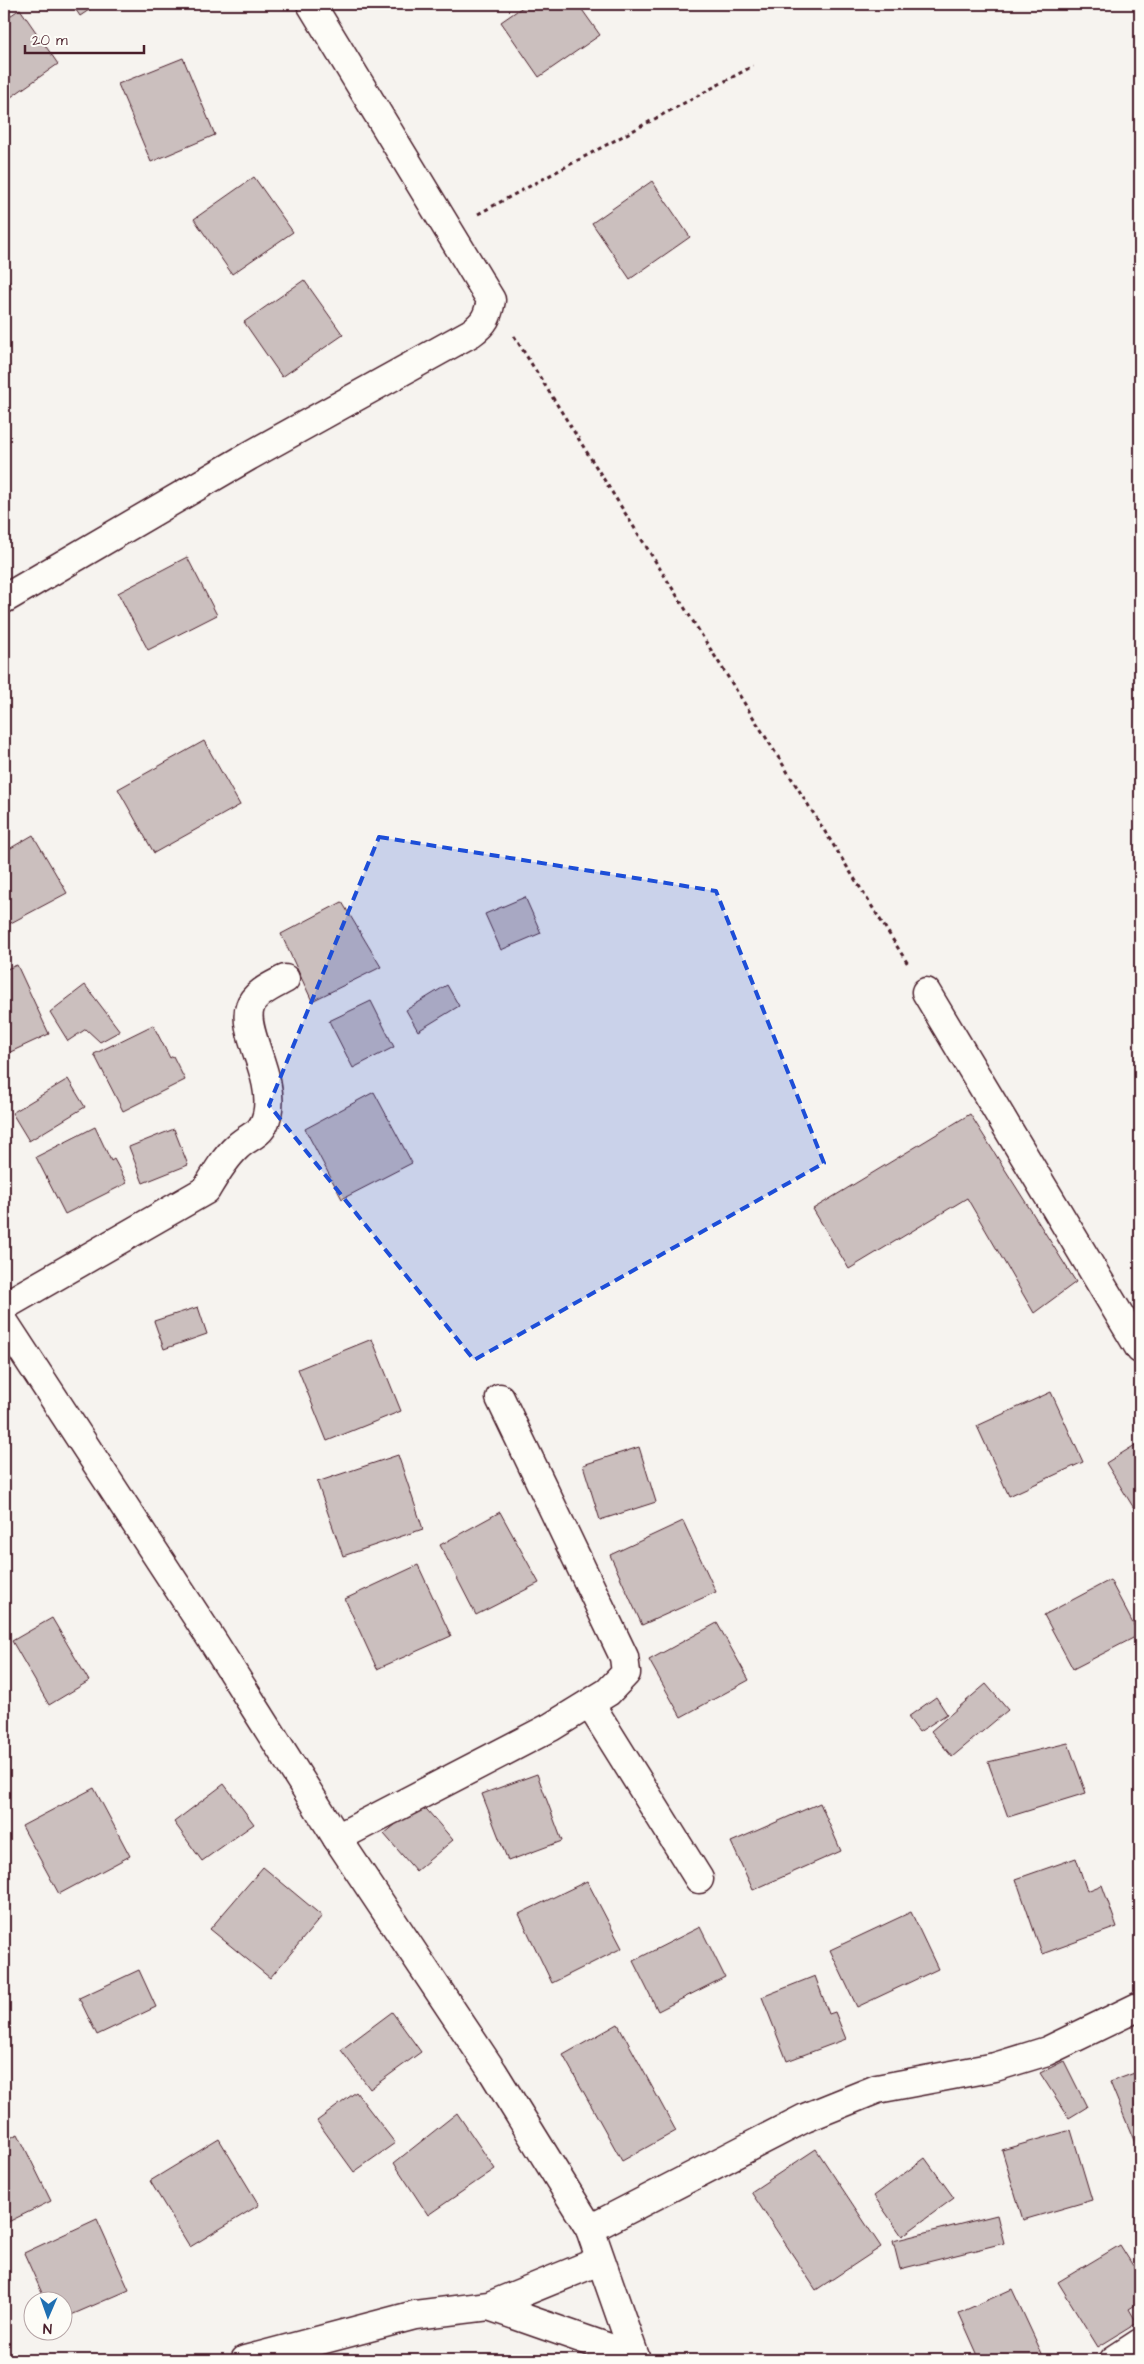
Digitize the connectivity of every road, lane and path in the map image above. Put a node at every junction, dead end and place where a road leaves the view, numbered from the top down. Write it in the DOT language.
graph roads {
  1 [pos="311,4"];
  2 [pos="753,66"];
  3 [pos="449,230"];
  4 [pos="491,300"];
  5 [pos="4,599"];
  6 [pos="285,978"];
  7 [pos="926,992"];
  8 [pos="4,1306"];
  9 [pos="4,1322"];
  10 [pos="1140,1349"];
  11 [pos="500,1398"];
  12 [pos="590,1704"];
  13 [pos="337,1838"];
  14 [pos="699,1879"];
  15 [pos="1140,2006"];
  16 [pos="590,2229"];
  17 [pos="599,2261"];
  18 [pos="490,2306"];
  19 [pos="1140,2343"];
  20 [pos="636,2359"];
  21 [pos="245,2360"];
  22 [pos="1114,2360"];
  1 -- 3 [label="street"];
  2 -- 3 [label="path"];
  3 -- 4 [label="street"];
  4 -- 5 [label="street"];
  4 -- 7 [label="path"];
  6 -- 8 [label="street"];
  7 -- 10 [label="street"];
  9 -- 13 [label="street"];
  11 -- 12 [label="street"];
  12 -- 13 [label="street"];
  12 -- 14 [label="street"];
  13 -- 16 [label="street"];
  15 -- 16 [label="street"];
  16 -- 17 [label="street"];
  17 -- 18 [label="street"];
  17 -- 20 [label="street"];
  18 -- 20 [label="street"];
  18 -- 21 [label="street"];
  19 -- 22 [label="street"];
}
